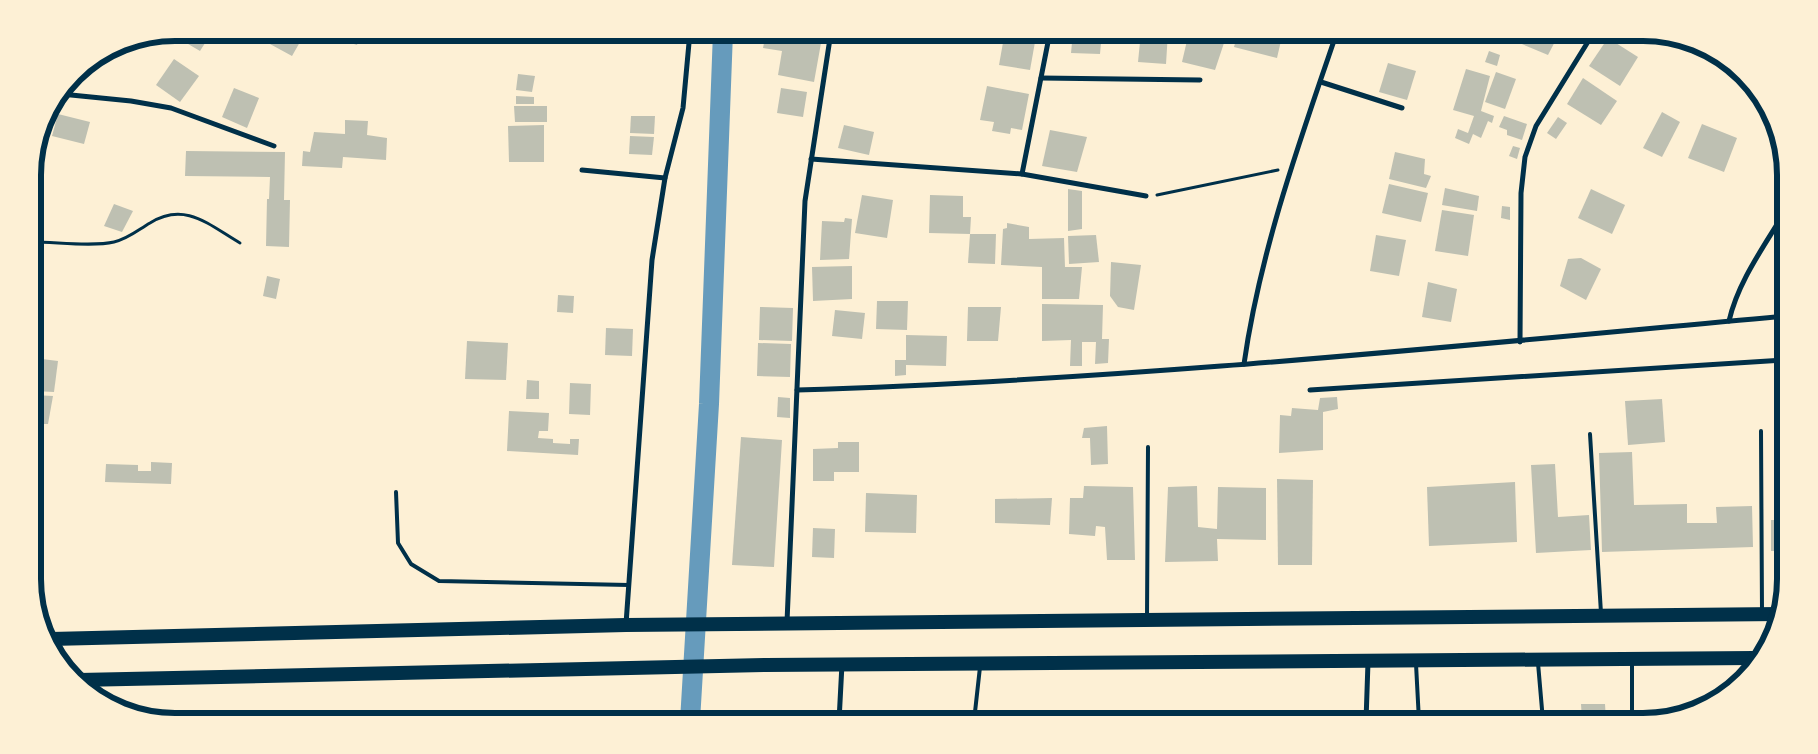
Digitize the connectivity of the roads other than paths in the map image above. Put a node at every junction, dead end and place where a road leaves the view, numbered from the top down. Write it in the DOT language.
graph roads {
  1 [pos="689,41"];
  2 [pos="830,41"];
  3 [pos="1048,41"];
  4 [pos="1334,41"];
  5 [pos="1588,41"];
  6 [pos="1041,78"];
  7 [pos="1200,80"];
  8 [pos="1321,82"];
  9 [pos="69,95"];
  10 [pos="1402,108"];
  11 [pos="274,146"];
  12 [pos="811,159"];
  13 [pos="582,170"];
  14 [pos="1022,174"];
  15 [pos="665,178"];
  16 [pos="1146,196"];
  17 [pos="1777,225"];
  18 [pos="1777,317"];
  19 [pos="1729,321"];
  20 [pos="1520,342"];
  21 [pos="1777,361"];
  22 [pos="1244,364"];
  23 [pos="797,390"];
  24 [pos="1310,390"];
  25 [pos="1762,431"];
  26 [pos="1590,434"];
  27 [pos="1148,447"];
  28 [pos="396,492"];
  29 [pos="629,584"];
  30 [pos="1762,614"];
  31 [pos="1772,614"];
  32 [pos="1601,616"];
  33 [pos="1147,620"];
  34 [pos="786,624"];
  35 [pos="626,625"];
  36 [pos="56,639"];
  37 [pos="1750,658"];
  38 [pos="1632,659"];
  39 [pos="1537,660"];
  40 [pos="1416,661"];
  41 [pos="1368,662"];
  42 [pos="842,664"];
  43 [pos="980,665"];
  44 [pos="88,680"];
  45 [pos="975,712"];
  46 [pos="1366,712"];
  47 [pos="1419,712"];
  48 [pos="1542,712"];
  49 [pos="1632,712"];
  50 [pos="839,713"];
  1 -- 15 [label="street"];
  2 -- 12 [label="street"];
  3 -- 6 [label="street"];
  4 -- 8 [label="street"];
  5 -- 20 [label="street"];
  6 -- 7 [label="street"];
  6 -- 14 [label="street"];
  8 -- 10 [label="street"];
  8 -- 22 [label="street"];
  9 -- 11 [label="street"];
  12 -- 14 [label="street"];
  12 -- 23 [label="street"];
  13 -- 15 [label="street"];
  14 -- 16 [label="street"];
  15 -- 29 [label="street"];
  17 -- 19 [label="street"];
  18 -- 19 [label="street"];
  19 -- 20 [label="street"];
  20 -- 22 [label="street"];
  21 -- 24 [label="street"];
  22 -- 23 [label="street"];
  23 -- 34 [label="street"];
  25 -- 30 [label="lane"];
  26 -- 32 [label="lane"];
  27 -- 33 [label="lane"];
  28 -- 29 [label="lane"];
  29 -- 35 [label="street"];
  30 -- 31 [label="highway"];
  30 -- 32 [label="highway"];
  32 -- 33 [label="highway"];
  33 -- 34 [label="highway"];
  34 -- 35 [label="highway"];
  35 -- 36 [label="highway"];
  37 -- 38 [label="highway"];
  38 -- 39 [label="highway"];
  38 -- 49 [label="lane"];
  39 -- 40 [label="highway"];
  39 -- 48 [label="lane"];
  40 -- 41 [label="highway"];
  40 -- 47 [label="lane"];
  41 -- 43 [label="highway"];
  41 -- 46 [label="street"];
  42 -- 43 [label="highway"];
  42 -- 44 [label="highway"];
  42 -- 50 [label="street"];
  43 -- 45 [label="lane"];
}
